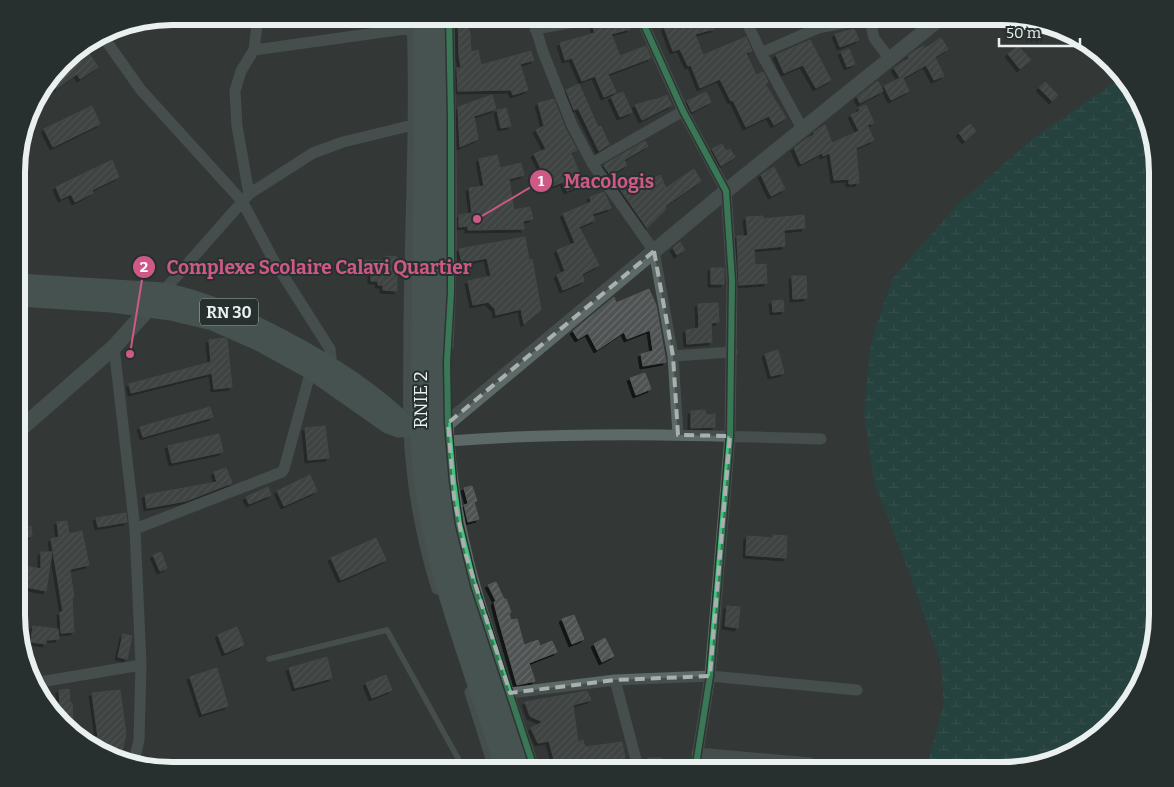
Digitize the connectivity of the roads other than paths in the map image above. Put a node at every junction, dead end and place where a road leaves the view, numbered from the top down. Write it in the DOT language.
graph roads {
  1 [pos="257,25"];
  2 [pos="389,25"];
  3 [pos="416,25"];
  4 [pos="416,25"];
  5 [pos="438,25"];
  6 [pos="449,25"];
  7 [pos="534,25"];
  8 [pos="557,25"];
  9 [pos="644,25"];
  10 [pos="748,25"];
  11 [pos="832,25"];
  12 [pos="871,25"];
  13 [pos="931,25"];
  14 [pos="535,29"];
  15 [pos="106,41"];
  16 [pos="254,50"];
  17 [pos="761,53"];
  18 [pos="889,58"];
  19 [pos="683,111"];
  20 [pos="413,125"];
  21 [pos="803,130"];
  22 [pos="592,163"];
  23 [pos="726,191"];
  24 [pos="246,197"];
  25 [pos="654,251"];
  26 [pos="25,283"];
  27 [pos="163,292"];
  28 [pos="25,297"];
  29 [pos="149,308"];
  30 [pos="114,347"];
  31 [pos="732,352"];
  32 [pos="673,356"];
  33 [pos="332,367"];
  34 [pos="311,370"];
  35 [pos="25,425"];
  36 [pos="433,429"];
  37 [pos="678,434"];
  38 [pos="730,436"];
  39 [pos="821,439"];
  40 [pos="135,529"];
  41 [pos="269,659"];
  42 [pos="141,665"];
  43 [pos="710,676"];
  44 [pos="615,680"];
  45 [pos="41,682"];
  46 [pos="857,690"];
  47 [pos="510,693"];
  48 [pos="698,753"];
  49 [pos="135,757"];
  50 [pos="461,762"];
  51 [pos="496,762"];
  52 [pos="520,762"];
  53 [pos="532,762"];
  54 [pos="637,762"];
  55 [pos="696,762"];
  56 [pos="799,762"];
  1 -- 16 [label="street"];
  2 -- 16 [label="street"];
  3 -- 36 [label="highway, RNIE 2 / RNIE 2"];
  4 -- 20 [label="street"];
  5 -- 36 [label="highway, RNIE 2 / RNIE 2"];
  6 -- 36 [label="street"];
  7 -- 14 [label="street"];
  8 -- 14 [label="street"];
  9 -- 19 [label="street"];
  10 -- 17 [label="street"];
  11 -- 17 [label="street"];
  12 -- 18 [label="street"];
  13 -- 18 [label="street"];
  14 -- 22 [label="street"];
  15 -- 24 [label="street"];
  16 -- 24 [label="street"];
  17 -- 21 [label="street"];
  18 -- 21 [label="street"];
  19 -- 22 [label="street"];
  19 -- 23 [label="street"];
  20 -- 24 [label="street"];
  20 -- 36 [label="street"];
  21 -- 23 [label="street"];
  22 -- 25 [label="street"];
  23 -- 25 [label="street"];
  23 -- 31 [label="street"];
  24 -- 27 [label="street"];
  24 -- 33 [label="street"];
  25 -- 32 [label="street"];
  25 -- 36 [label="street"];
  26 -- 27 [label="main road, RN 30 / RN 30"];
  27 -- 29 [label="street"];
  27 -- 33 [label="main road, RN 30 / RN 30"];
  28 -- 29 [label="main road, RN 30"];
  29 -- 30 [label="main road"];
  29 -- 34 [label="main road, RN 30"];
  30 -- 35 [label="main road"];
  30 -- 40 [label="street"];
  31 -- 32 [label="street"];
  31 -- 38 [label="street"];
  32 -- 37 [label="street"];
  33 -- 36 [label="main road, RN 30 / RN 30"];
  34 -- 36 [label="main road, RN 30"];
  34 -- 40 [label="street"];
  36 -- 37 [label="street"];
  36 -- 47 [label="street"];
  36 -- 51 [label="highway, RNIE 2 / RNIE 2"];
  36 -- 52 [label="highway, RNIE 2 / RNIE 2"];
  37 -- 38 [label="street"];
  38 -- 39 [label="street"];
  38 -- 43 [label="street"];
  40 -- 42 [label="street"];
  41 -- 50 [label="lane"];
  42 -- 45 [label="street"];
  42 -- 49 [label="street"];
  43 -- 44 [label="street"];
  43 -- 46 [label="street"];
  43 -- 48 [label="street"];
  44 -- 47 [label="street"];
  44 -- 54 [label="street"];
  47 -- 53 [label="street"];
  48 -- 55 [label="street"];
  48 -- 56 [label="street"];
}
